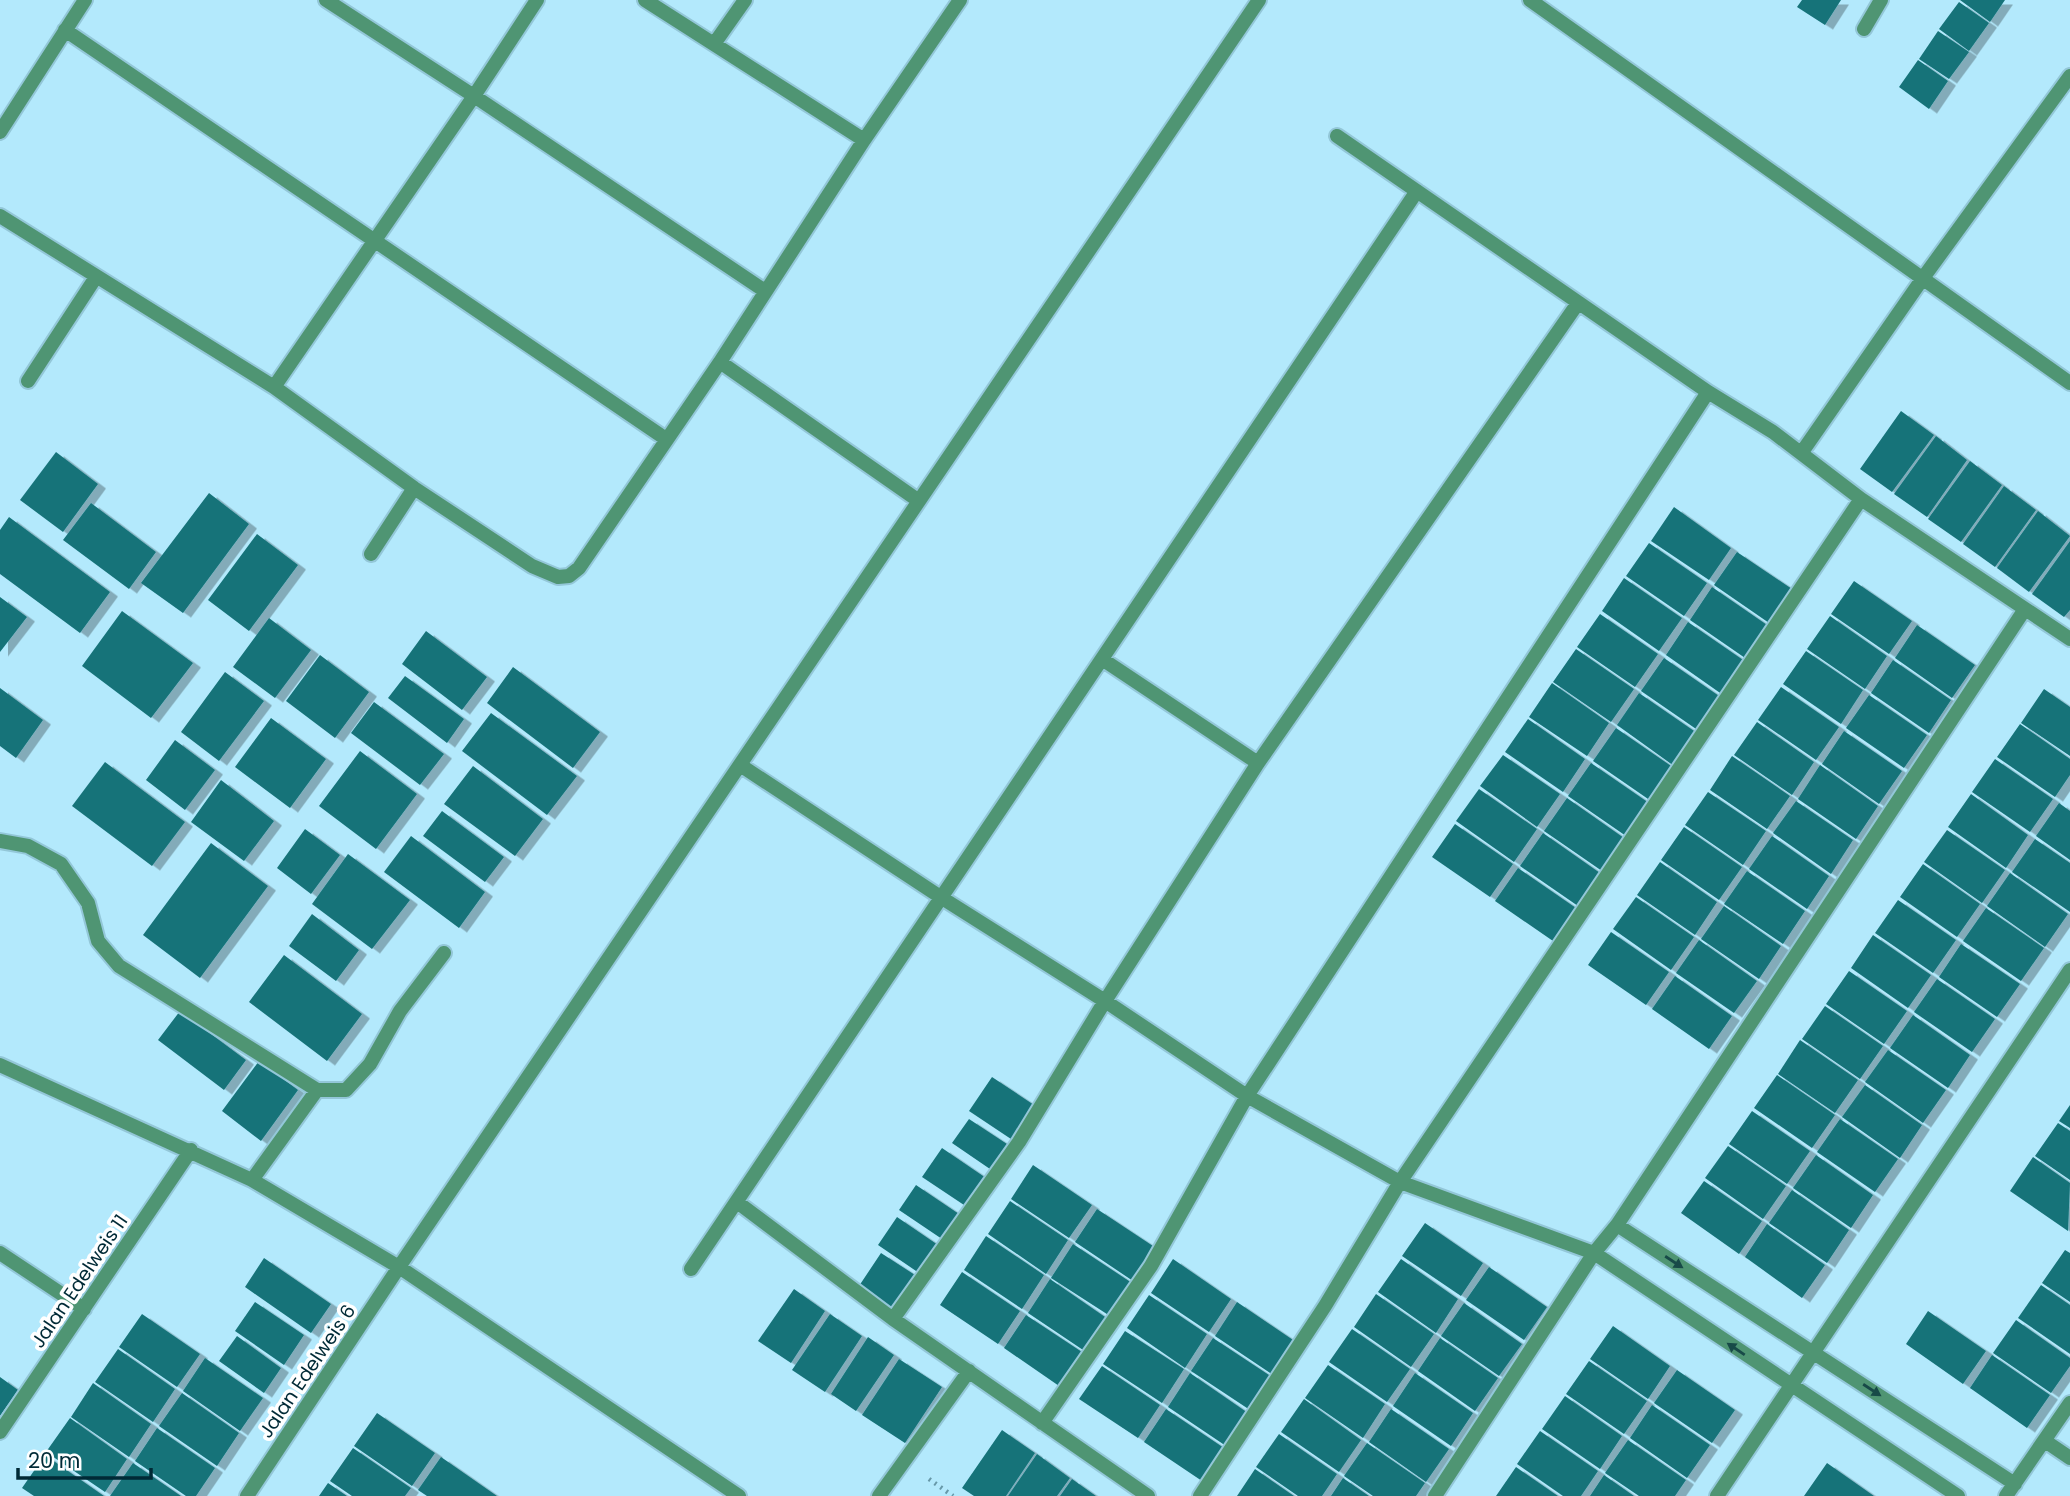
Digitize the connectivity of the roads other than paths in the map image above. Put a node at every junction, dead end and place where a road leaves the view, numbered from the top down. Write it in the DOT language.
graph roads {
  1 [pos="85,0"];
  2 [pos="326,0"];
  3 [pos="537,0"];
  4 [pos="645,0"];
  5 [pos="745,0"];
  6 [pos="960,0"];
  7 [pos="1259,0"];
  8 [pos="1530,0"];
  9 [pos="1881,0"];
  10 [pos="1864,29"];
  11 [pos="65,30"];
  12 [pos="714,44"];
  13 [pos="2070,76"];
  14 [pos="474,96"];
  15 [pos="0,132"];
  16 [pos="1337,136"];
  17 [pos="864,140"];
  18 [pos="1417,191"];
  19 [pos="0,216"];
  20 [pos="374,240"];
  21 [pos="96,277"];
  22 [pos="1923,278"];
  23 [pos="765,291"];
  24 [pos="1578,303"];
  25 [pos="720,362"];
  26 [pos="28,381"];
  27 [pos="2070,383"];
  28 [pos="274,387"];
  29 [pos="1708,392"];
  30 [pos="666,439"];
  31 [pos="1802,452"];
  32 [pos="414,488"];
  33 [pos="1861,499"];
  34 [pos="919,501"];
  35 [pos="371,554"];
  36 [pos="2025,609"];
  37 [pos="2070,639"];
  38 [pos="1102,659"];
  39 [pos="1258,763"];
  40 [pos="740,765"];
  41 [pos="0,841"];
  42 [pos="942,898"];
  43 [pos="444,953"];
  44 [pos="2070,970"];
  45 [pos="1105,1001"];
  46 [pos="0,1065"];
  47 [pos="317,1090"];
  48 [pos="1247,1096"];
  49 [pos="191,1150"];
  50 [pos="252,1180"];
  51 [pos="1400,1182"];
  52 [pos="737,1202"];
  53 [pos="1617,1225"];
  54 [pos="0,1253"];
  55 [pos="1594,1253"];
  56 [pos="399,1267"];
  57 [pos="691,1269"];
  58 [pos="84,1309"];
  59 [pos="893,1319"];
  60 [pos="1814,1353"];
  61 [pos="969,1371"];
  62 [pos="1793,1387"];
  63 [pos="2070,1403"];
  64 [pos="1042,1423"];
  65 [pos="0,1432"];
  66 [pos="2045,1441"];
  67 [pos="2070,1458"];
  68 [pos="2010,1490"];
  69 [pos="247,1496"];
  70 [pos="739,1496"];
  71 [pos="879,1496"];
  72 [pos="1148,1496"];
  73 [pos="1200,1496"];
  74 [pos="1435,1496"];
  75 [pos="1717,1496"];
  76 [pos="1958,1496"];
  1 -- 11 [label="street"];
  2 -- 14 [label="street"];
  3 -- 14 [label="street"];
  4 -- 12 [label="street"];
  5 -- 12 [label="street"];
  6 -- 17 [label="street"];
  7 -- 34 [label="street, Jalan Edelweis 6"];
  8 -- 22 [label="street"];
  9 -- 10 [label="street"];
  11 -- 15 [label="street"];
  11 -- 20 [label="street"];
  12 -- 17 [label="street"];
  13 -- 22 [label="street"];
  14 -- 20 [label="street"];
  14 -- 23 [label="street"];
  16 -- 18 [label="street"];
  17 -- 23 [label="street"];
  18 -- 24 [label="street"];
  18 -- 38 [label="street"];
  19 -- 21 [label="street"];
  20 -- 28 [label="street"];
  20 -- 30 [label="street"];
  21 -- 26 [label="street"];
  21 -- 28 [label="street"];
  22 -- 27 [label="street"];
  22 -- 31 [label="street"];
  23 -- 25 [label="street"];
  24 -- 29 [label="street"];
  24 -- 39 [label="street"];
  25 -- 30 [label="street"];
  25 -- 34 [label="street"];
  28 -- 32 [label="street"];
  29 -- 31 [label="street"];
  29 -- 48 [label="street"];
  30 -- 32 [label="street"];
  31 -- 33 [label="street"];
  32 -- 35 [label="street"];
  33 -- 36 [label="street"];
  33 -- 51 [label="street"];
  34 -- 40 [label="street, Jalan Edelweis 6"];
  36 -- 37 [label="street"];
  36 -- 53 [label="street"];
  38 -- 39 [label="street"];
  38 -- 42 [label="street"];
  39 -- 45 [label="street"];
  40 -- 42 [label="street"];
  40 -- 56 [label="street, Jalan Edelweis 6"];
  41 -- 47 [label="street"];
  42 -- 45 [label="street"];
  42 -- 52 [label="street"];
  43 -- 47 [label="street"];
  44 -- 60 [label="street"];
  45 -- 48 [label="street"];
  45 -- 59 [label="street"];
  46 -- 49 [label="street"];
  47 -- 50 [label="street"];
  48 -- 51 [label="street"];
  48 -- 64 [label="street"];
  49 -- 50 [label="street"];
  49 -- 58 [label="street, Jalan Edelweis 11"];
  50 -- 56 [label="street"];
  51 -- 55 [label="street"];
  51 -- 73 [label="street"];
  52 -- 57 [label="street"];
  52 -- 59 [label="street"];
  53 -- 55 [label="street"];
  53 -- 60 [label="street, one-way"];
  54 -- 58 [label="street"];
  62 -- 55 [label="street, one-way"];
  55 -- 74 [label="street"];
  56 -- 69 [label="street, Jalan Edelweis 6"];
  56 -- 70 [label="street"];
  58 -- 65 [label="street, Jalan Edelweis 11"];
  59 -- 61 [label="street"];
  60 -- 62 [label="street"];
  60 -- 68 [label="street, one-way"];
  61 -- 64 [label="street"];
  61 -- 71 [label="street"];
  62 -- 75 [label="street"];
  62 -- 76 [label="street"];
  63 -- 66 [label="street"];
  64 -- 72 [label="street"];
  66 -- 67 [label="street"];
  66 -- 68 [label="street"];
}
